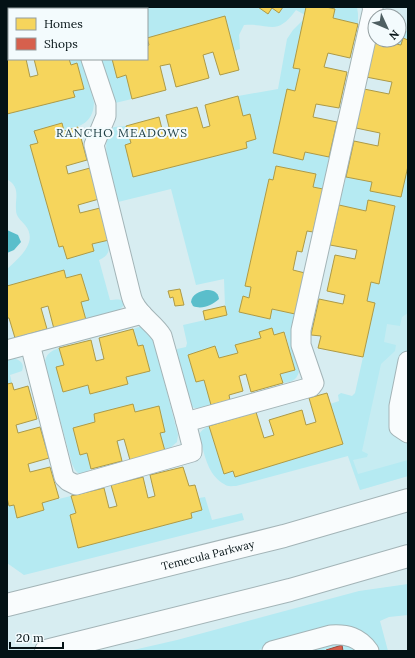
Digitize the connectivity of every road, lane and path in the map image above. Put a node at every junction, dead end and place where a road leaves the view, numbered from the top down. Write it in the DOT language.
graph roads {
  1 [pos="372,7"];
  2 [pos="91,60"];
  3 [pos="142,314"];
  4 [pos="30,344"];
  5 [pos="7,350"];
  6 [pos="408,361"];
  7 [pos="403,407"];
  8 [pos="186,422"];
  9 [pos="408,433"];
  10 [pos="408,500"];
  11 [pos="408,556"];
  12 [pos="7,605"];
  13 [pos="46,651"];
  14 [pos="272,651"];
  15 [pos="369,651"];
  1 -- 8 [label="lane"];
  2 -- 3 [label="lane"];
  3 -- 4 [label="lane"];
  3 -- 8 [label="lane"];
  4 -- 5 [label="lane"];
  4 -- 8 [label="lane"];
  6 -- 7 [label="lane"];
  7 -- 9 [label="lane"];
  10 -- 12 [label="main road, Temecula Parkway"];
  11 -- 13 [label="main road"];
  14 -- 15 [label="lane"];
}
